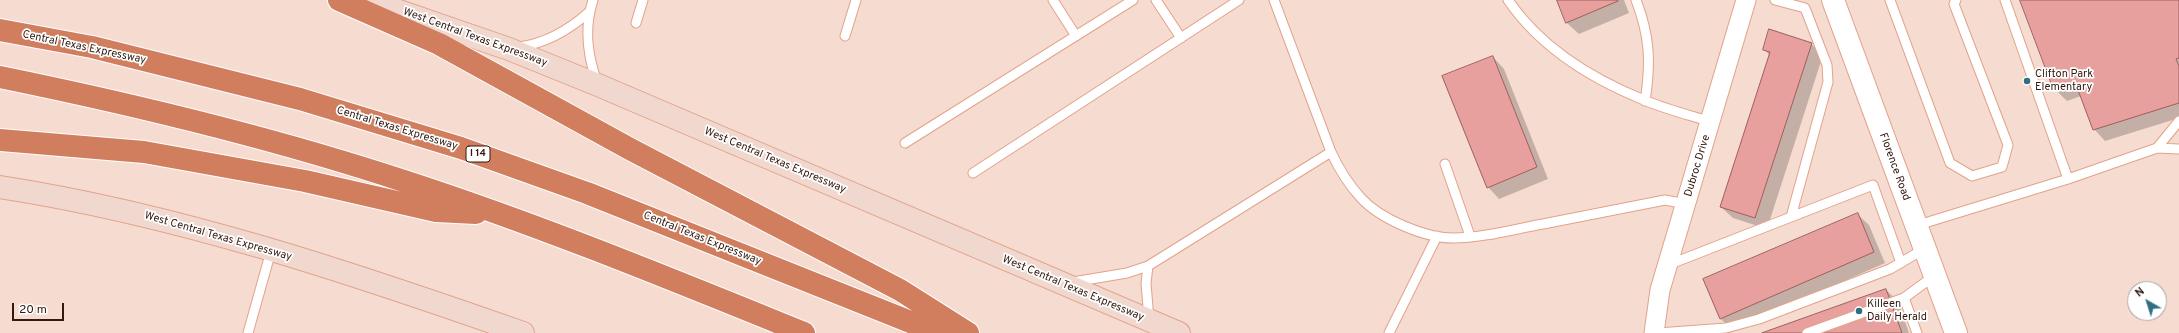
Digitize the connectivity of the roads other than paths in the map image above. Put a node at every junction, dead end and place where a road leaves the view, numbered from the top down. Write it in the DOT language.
graph roads {
  1 [pos="339,0"];
  2 [pos="367,0"];
  3 [pos="594,0"];
  4 [pos="643,0"];
  5 [pos="856,0"];
  6 [pos="1053,0"];
  7 [pos="1133,0"];
  8 [pos="1156,0"];
  9 [pos="1239,0"];
  10 [pos="1274,0"];
  11 [pos="1508,0"];
  12 [pos="1636,0"];
  13 [pos="1746,0"];
  14 [pos="1775,0"];
  15 [pos="1833,0"];
  16 [pos="1890,0"];
  17 [pos="1956,0"];
  18 [pos="2005,0"];
  19 [pos="590,12"];
  20 [pos="636,23"];
  21 [pos="0,30"];
  22 [pos="845,36"];
  23 [pos="1076,36"];
  24 [pos="1181,38"];
  25 [pos="509,49"];
  26 [pos="0,77"];
  27 [pos="598,85"];
  28 [pos="1645,101"];
  29 [pos="2179,121"];
  30 [pos="1711,122"];
  31 [pos="0,140"];
  32 [pos="905,143"];
  33 [pos="2157,148"];
  34 [pos="2179,149"];
  35 [pos="1331,152"];
  36 [pos="1445,164"];
  37 [pos="973,173"];
  38 [pos="2068,179"];
  39 [pos="0,187"];
  40 [pos="1686,204"];
  41 [pos="502,214"];
  42 [pos="1791,217"];
  43 [pos="1915,226"];
  44 [pos="1437,236"];
  45 [pos="1470,236"];
  46 [pos="1924,249"];
  47 [pos="271,251"];
  48 [pos="1901,262"];
  49 [pos="1148,266"];
  50 [pos="1667,266"];
  51 [pos="1934,276"];
  52 [pos="1061,284"];
  53 [pos="1904,298"];
  54 [pos="1149,321"];
  55 [pos="501,329"];
  56 [pos="248,333"];
  57 [pos="523,333"];
  58 [pos="804,333"];
  59 [pos="938,333"];
  60 [pos="968,333"];
  61 [pos="1179,333"];
  62 [pos="1389,333"];
  63 [pos="1654,333"];
  64 [pos="1658,333"];
  65 [pos="1807,333"];
  66 [pos="1916,333"];
  67 [pos="1956,333"];
  1 -- 60 [label="highway"];
  2 -- 25 [label="main road, West Central Texas Expressway"];
  3 -- 19 [label="lane"];
  4 -- 20 [label="lane"];
  5 -- 22 [label="lane"];
  6 -- 23 [label="lane"];
  7 -- 23 [label="lane"];
  8 -- 24 [label="lane"];
  9 -- 24 [label="lane"];
  10 -- 35 [label="lane"];
  11 -- 28 [label="lane"];
  12 -- 28 [label="lane"];
  13 -- 30 [label="street, Dubroc Drive"];
  14 -- 42 [label="lane"];
  15 -- 43 [label="street, Florence Road"];
  16 -- 17 [label="lane"];
  18 -- 38 [label="lane"];
  19 -- 25 [label="lane"];
  19 -- 27 [label="lane"];
  21 -- 59 [label="highway, Central Texas Expressway / I 14"];
  23 -- 32 [label="lane"];
  24 -- 37 [label="lane"];
  25 -- 27 [label="main road, West Central Texas Expressway"];
  26 -- 41 [label="highway"];
  27 -- 52 [label="main road, West Central Texas Expressway"];
  28 -- 30 [label="lane"];
  29 -- 33 [label="lane"];
  30 -- 40 [label="street, Dubroc Drive"];
  31 -- 41 [label="highway"];
  33 -- 34 [label="lane"];
  33 -- 38 [label="lane"];
  35 -- 44 [label="lane"];
  35 -- 49 [label="lane"];
  36 -- 45 [label="lane"];
  38 -- 43 [label="lane"];
  39 -- 47 [label="main road, West Central Texas Expressway"];
  40 -- 45 [label="lane"];
  40 -- 50 [label="street, Dubroc Drive"];
  41 -- 58 [label="highway"];
  42 -- 48 [label="lane"];
  42 -- 50 [label="lane"];
  43 -- 46 [label="street, Florence Road"];
  44 -- 45 [label="lane"];
  44 -- 62 [label="lane"];
  46 -- 48 [label="lane"];
  46 -- 51 [label="street, Florence Road"];
  47 -- 55 [label="main road, West Central Texas Expressway"];
  47 -- 56 [label="lane"];
  48 -- 64 [label="lane"];
  49 -- 52 [label="lane"];
  49 -- 54 [label="lane"];
  50 -- 63 [label="street, Dubroc Drive"];
  51 -- 53 [label="lane"];
  51 -- 67 [label="street, Florence Road"];
  52 -- 54 [label="main road, West Central Texas Expressway"];
  53 -- 65 [label="lane"];
  53 -- 66 [label="lane"];
  54 -- 61 [label="main road, West Central Texas Expressway"];
  55 -- 57 [label="main road, West Central Texas Expressway"];
}
